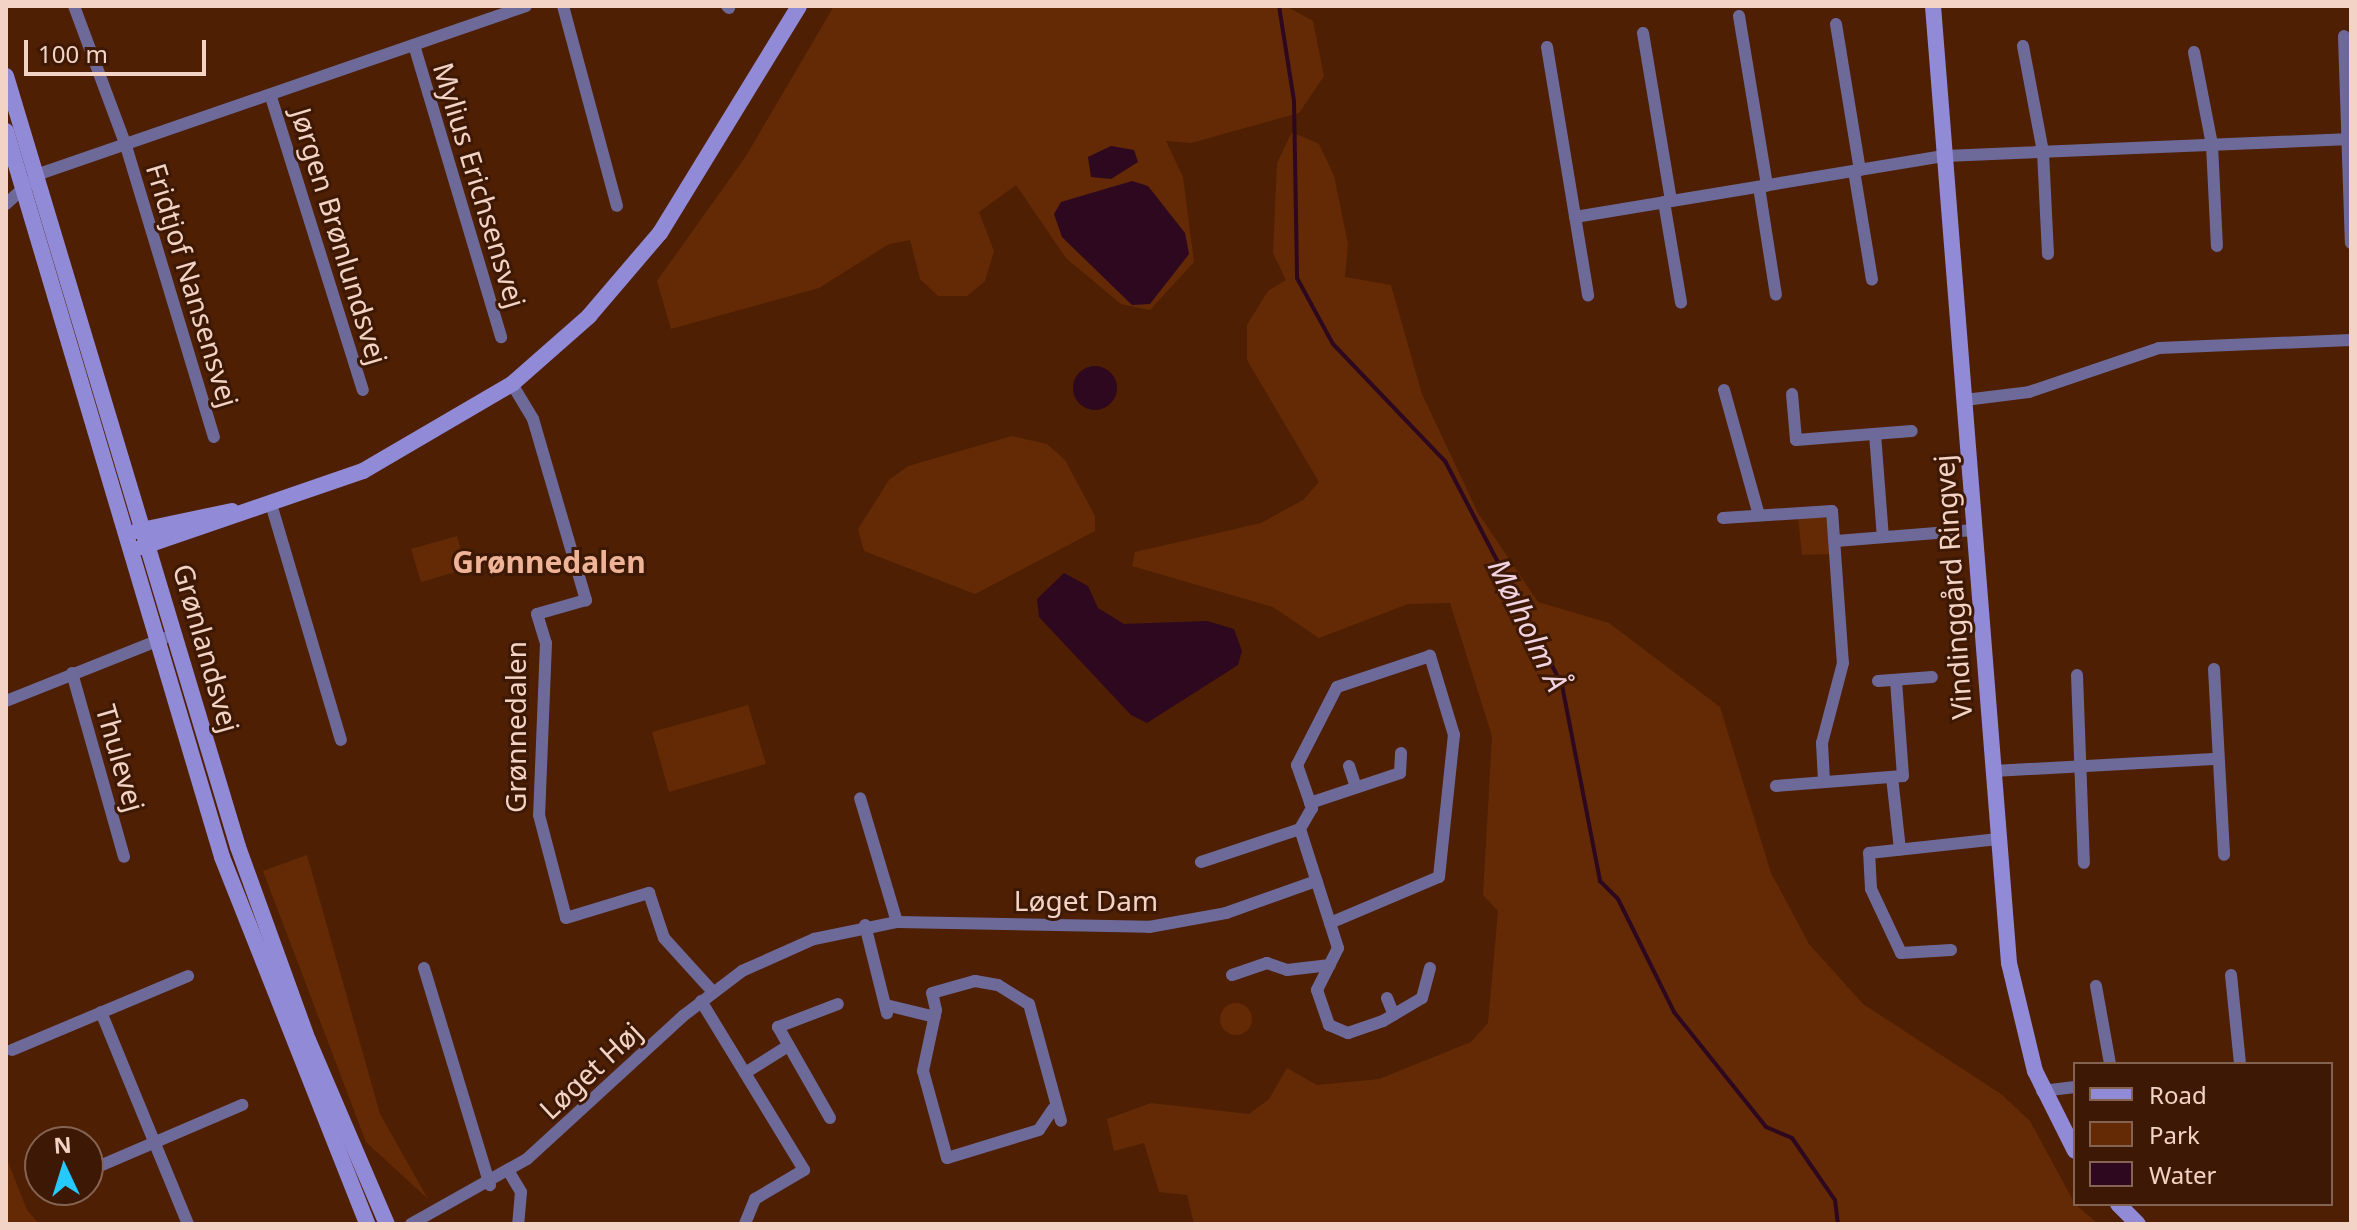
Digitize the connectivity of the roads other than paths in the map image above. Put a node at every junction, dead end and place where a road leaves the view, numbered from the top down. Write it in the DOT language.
graph roads {
  1 [pos="74,6"];
  2 [pos="526,6"];
  3 [pos="563,6"];
  4 [pos="799,6"];
  5 [pos="1933,6"];
  6 [pos="1739,16"];
  7 [pos="1836,24"];
  8 [pos="1643,33"];
  9 [pos="2344,36"];
  10 [pos="414,45"];
  11 [pos="2023,46"];
  12 [pos="1547,47"];
  13 [pos="2194,52"];
  14 [pos="6,76"];
  15 [pos="271,97"];
  16 [pos="6,131"];
  17 [pos="2349,139"];
  18 [pos="2212,145"];
  19 [pos="126,146"];
  20 [pos="2043,152"];
  21 [pos="1945,156"];
  22 [pos="1857,171"];
  23 [pos="39,174"];
  24 [pos="1763,186"];
  25 [pos="26,190"];
  26 [pos="1668,202"];
  27 [pos="6,204"];
  28 [pos="617,206"];
  29 [pos="1575,217"];
  30 [pos="2351,243"];
  31 [pos="2217,246"];
  32 [pos="2048,254"];
  33 [pos="1872,280"];
  34 [pos="1776,295"];
  35 [pos="1588,296"];
  36 [pos="1681,303"];
  37 [pos="501,337"];
  38 [pos="2351,340"];
  39 [pos="512,384"];
  40 [pos="363,390"];
  41 [pos="1724,390"];
  42 [pos="1792,394"];
  43 [pos="1965,400"];
  44 [pos="1912,431"];
  45 [pos="1875,434"];
  46 [pos="214,437"];
  47 [pos="268,505"];
  48 [pos="1759,515"];
  49 [pos="1723,518"];
  50 [pos="1974,530"];
  51 [pos="148,537"];
  52 [pos="1883,537"];
  53 [pos="1836,541"];
  54 [pos="131,542"];
  55 [pos="175,635"];
  56 [pos="157,639"];
  57 [pos="2214,669"];
  58 [pos="72,673"];
  59 [pos="2077,675"];
  60 [pos="1932,677"];
  61 [pos="1896,680"];
  62 [pos="1878,681"];
  63 [pos="6,701"];
  64 [pos="341,740"];
  65 [pos="1401,753"];
  66 [pos="2218,759"];
  67 [pos="1349,766"];
  68 [pos="2081,766"];
  69 [pos="1993,771"];
  70 [pos="1892,777"];
  71 [pos="1824,782"];
  72 [pos="1776,786"];
  73 [pos="1356,787"];
  74 [pos="860,798"];
  75 [pos="1310,803"];
  76 [pos="1300,829"];
  77 [pos="1998,839"];
  78 [pos="1900,850"];
  79 [pos="2224,855"];
  80 [pos="124,857"];
  81 [pos="1201,862"];
  82 [pos="2084,863"];
  83 [pos="1316,881"];
  84 [pos="897,922"];
  85 [pos="1330,923"];
  86 [pos="865,925"];
  87 [pos="1951,950"];
  88 [pos="1330,965"];
  89 [pos="424,968"];
  90 [pos="1430,968"];
  91 [pos="1232,975"];
  92 [pos="2231,975"];
  93 [pos="188,976"];
  94 [pos="2096,986"];
  95 [pos="712,991"];
  96 [pos="1387,998"];
  97 [pos="701,1001"];
  98 [pos="838,1004"];
  99 [pos="101,1012"];
  100 [pos="1394,1015"];
  101 [pos="935,1017"];
  102 [pos="788,1046"];
  103 [pos="12,1050"];
  104 [pos="2110,1062"];
  105 [pos="2240,1062"];
  106 [pos="745,1073"];
  107 [pos="2073,1087"];
  108 [pos="2042,1091"];
  109 [pos="242,1105"];
  110 [pos="1053,1109"];
  111 [pos="830,1118"];
  112 [pos="1061,1121"];
  113 [pos="155,1143"];
  114 [pos="2073,1147"];
  115 [pos="104,1164"];
  116 [pos="509,1172"];
  117 [pos="490,1185"];
  118 [pos="2120,1206"];
  119 [pos="188,1224"];
  120 [pos="367,1224"];
  121 [pos="387,1224"];
  122 [pos="411,1224"];
  123 [pos="518,1224"];
  124 [pos="745,1224"];
  125 [pos="2138,1224"];
  1 -- 19 [label="street, Fridtjof Nansensvej"];
  2 -- 10 [label="street"];
  3 -- 28 [label="street"];
  4 -- 39 [label="street"];
  5 -- 21 [label="street, Vindinggård Ringvej"];
  6 -- 24 [label="street"];
  7 -- 22 [label="street"];
  8 -- 26 [label="street"];
  9 -- 17 [label="street"];
  10 -- 15 [label="street"];
  10 -- 37 [label="street, Mylius Erichsensvej"];
  11 -- 20 [label="street"];
  12 -- 29 [label="street"];
  13 -- 18 [label="street"];
  14 -- 23 [label="street, Grønlandsvej"];
  15 -- 19 [label="street"];
  15 -- 40 [label="street, Jørgen Brønlundsvej"];
  16 -- 25 [label="street, Grønlandsvej"];
  17 -- 18 [label="street"];
  17 -- 30 [label="street"];
  18 -- 20 [label="street"];
  18 -- 31 [label="street"];
  19 -- 23 [label="street"];
  19 -- 46 [label="street, Fridtjof Nansensvej"];
  20 -- 21 [label="street"];
  20 -- 32 [label="street"];
  21 -- 22 [label="street"];
  21 -- 43 [label="street, Vindinggård Ringvej"];
  22 -- 24 [label="street"];
  22 -- 33 [label="street"];
  23 -- 25 [label="street"];
  23 -- 51 [label="street, Grønlandsvej"];
  24 -- 26 [label="street"];
  24 -- 34 [label="street"];
  25 -- 27 [label="street"];
  25 -- 54 [label="street, Grønlandsvej"];
  26 -- 29 [label="street"];
  26 -- 36 [label="street"];
  29 -- 35 [label="street"];
  38 -- 43 [label="street"];
  39 -- 47 [label="street"];
  39 -- 95 [label="street, Grønnedalen"];
  41 -- 48 [label="street"];
  42 -- 45 [label="street"];
  43 -- 50 [label="street, Vindinggård Ringvej"];
  44 -- 45 [label="street"];
  45 -- 52 [label="street"];
  47 -- 51 [label="street"];
  47 -- 64 [label="street"];
  48 -- 49 [label="street"];
  48 -- 53 [label="street"];
  50 -- 52 [label="street"];
  50 -- 69 [label="street, Vindinggård Ringvej"];
  51 -- 54 [label="street"];
  51 -- 55 [label="street, Grønlandsvej"];
  52 -- 53 [label="street"];
  53 -- 71 [label="street"];
  54 -- 56 [label="street, Grønlandsvej"];
  55 -- 56 [label="street, Thulevej"];
  55 -- 121 [label="street, Grønlandsvej"];
  56 -- 58 [label="street, Thulevej"];
  56 -- 120 [label="street, Grønlandsvej"];
  57 -- 66 [label="street"];
  58 -- 63 [label="street, Thulevej"];
  58 -- 80 [label="street, Thulevej"];
  59 -- 68 [label="street"];
  60 -- 61 [label="street"];
  61 -- 62 [label="street"];
  61 -- 70 [label="street"];
  65 -- 73 [label="street"];
  66 -- 68 [label="street"];
  66 -- 79 [label="street"];
  67 -- 73 [label="street"];
  68 -- 69 [label="street"];
  68 -- 82 [label="street"];
  69 -- 77 [label="street, Vindinggård Ringvej"];
  70 -- 71 [label="street"];
  70 -- 78 [label="street"];
  71 -- 72 [label="street"];
  73 -- 75 [label="street"];
  74 -- 84 [label="street"];
  75 -- 76 [label="street"];
  75 -- 85 [label="street"];
  76 -- 81 [label="street"];
  76 -- 83 [label="street"];
  77 -- 78 [label="street"];
  77 -- 108 [label="street, Vindinggård Ringvej"];
  78 -- 87 [label="street"];
  83 -- 84 [label="street, Løget Dam"];
  83 -- 85 [label="street"];
  84 -- 86 [label="street, Løget Høj"];
  85 -- 88 [label="street"];
  86 -- 95 [label="street, Løget Høj"];
  86 -- 101 [label="street"];
  88 -- 91 [label="street"];
  88 -- 100 [label="street"];
  89 -- 117 [label="street"];
  90 -- 100 [label="street"];
  92 -- 105 [label="street"];
  93 -- 99 [label="street"];
  94 -- 104 [label="street"];
  95 -- 97 [label="street, Løget Høj"];
  96 -- 100 [label="street"];
  97 -- 106 [label="street"];
  97 -- 116 [label="street, Løget Høj"];
  98 -- 102 [label="street"];
  99 -- 103 [label="street"];
  99 -- 113 [label="street"];
  101 -- 110 [label="street"];
  101 -- 110 [label="street"];
  102 -- 106 [label="street"];
  102 -- 111 [label="street"];
  106 -- 124 [label="street"];
  107 -- 108 [label="street"];
  108 -- 114 [label="street, Vindinggård Ringvej"];
  109 -- 113 [label="street"];
  110 -- 112 [label="street"];
  113 -- 115 [label="street"];
  113 -- 119 [label="street"];
  116 -- 117 [label="street, Løget Høj"];
  116 -- 123 [label="street"];
  117 -- 122 [label="street, Løget Høj"];
  118 -- 125 [label="street"];
}
